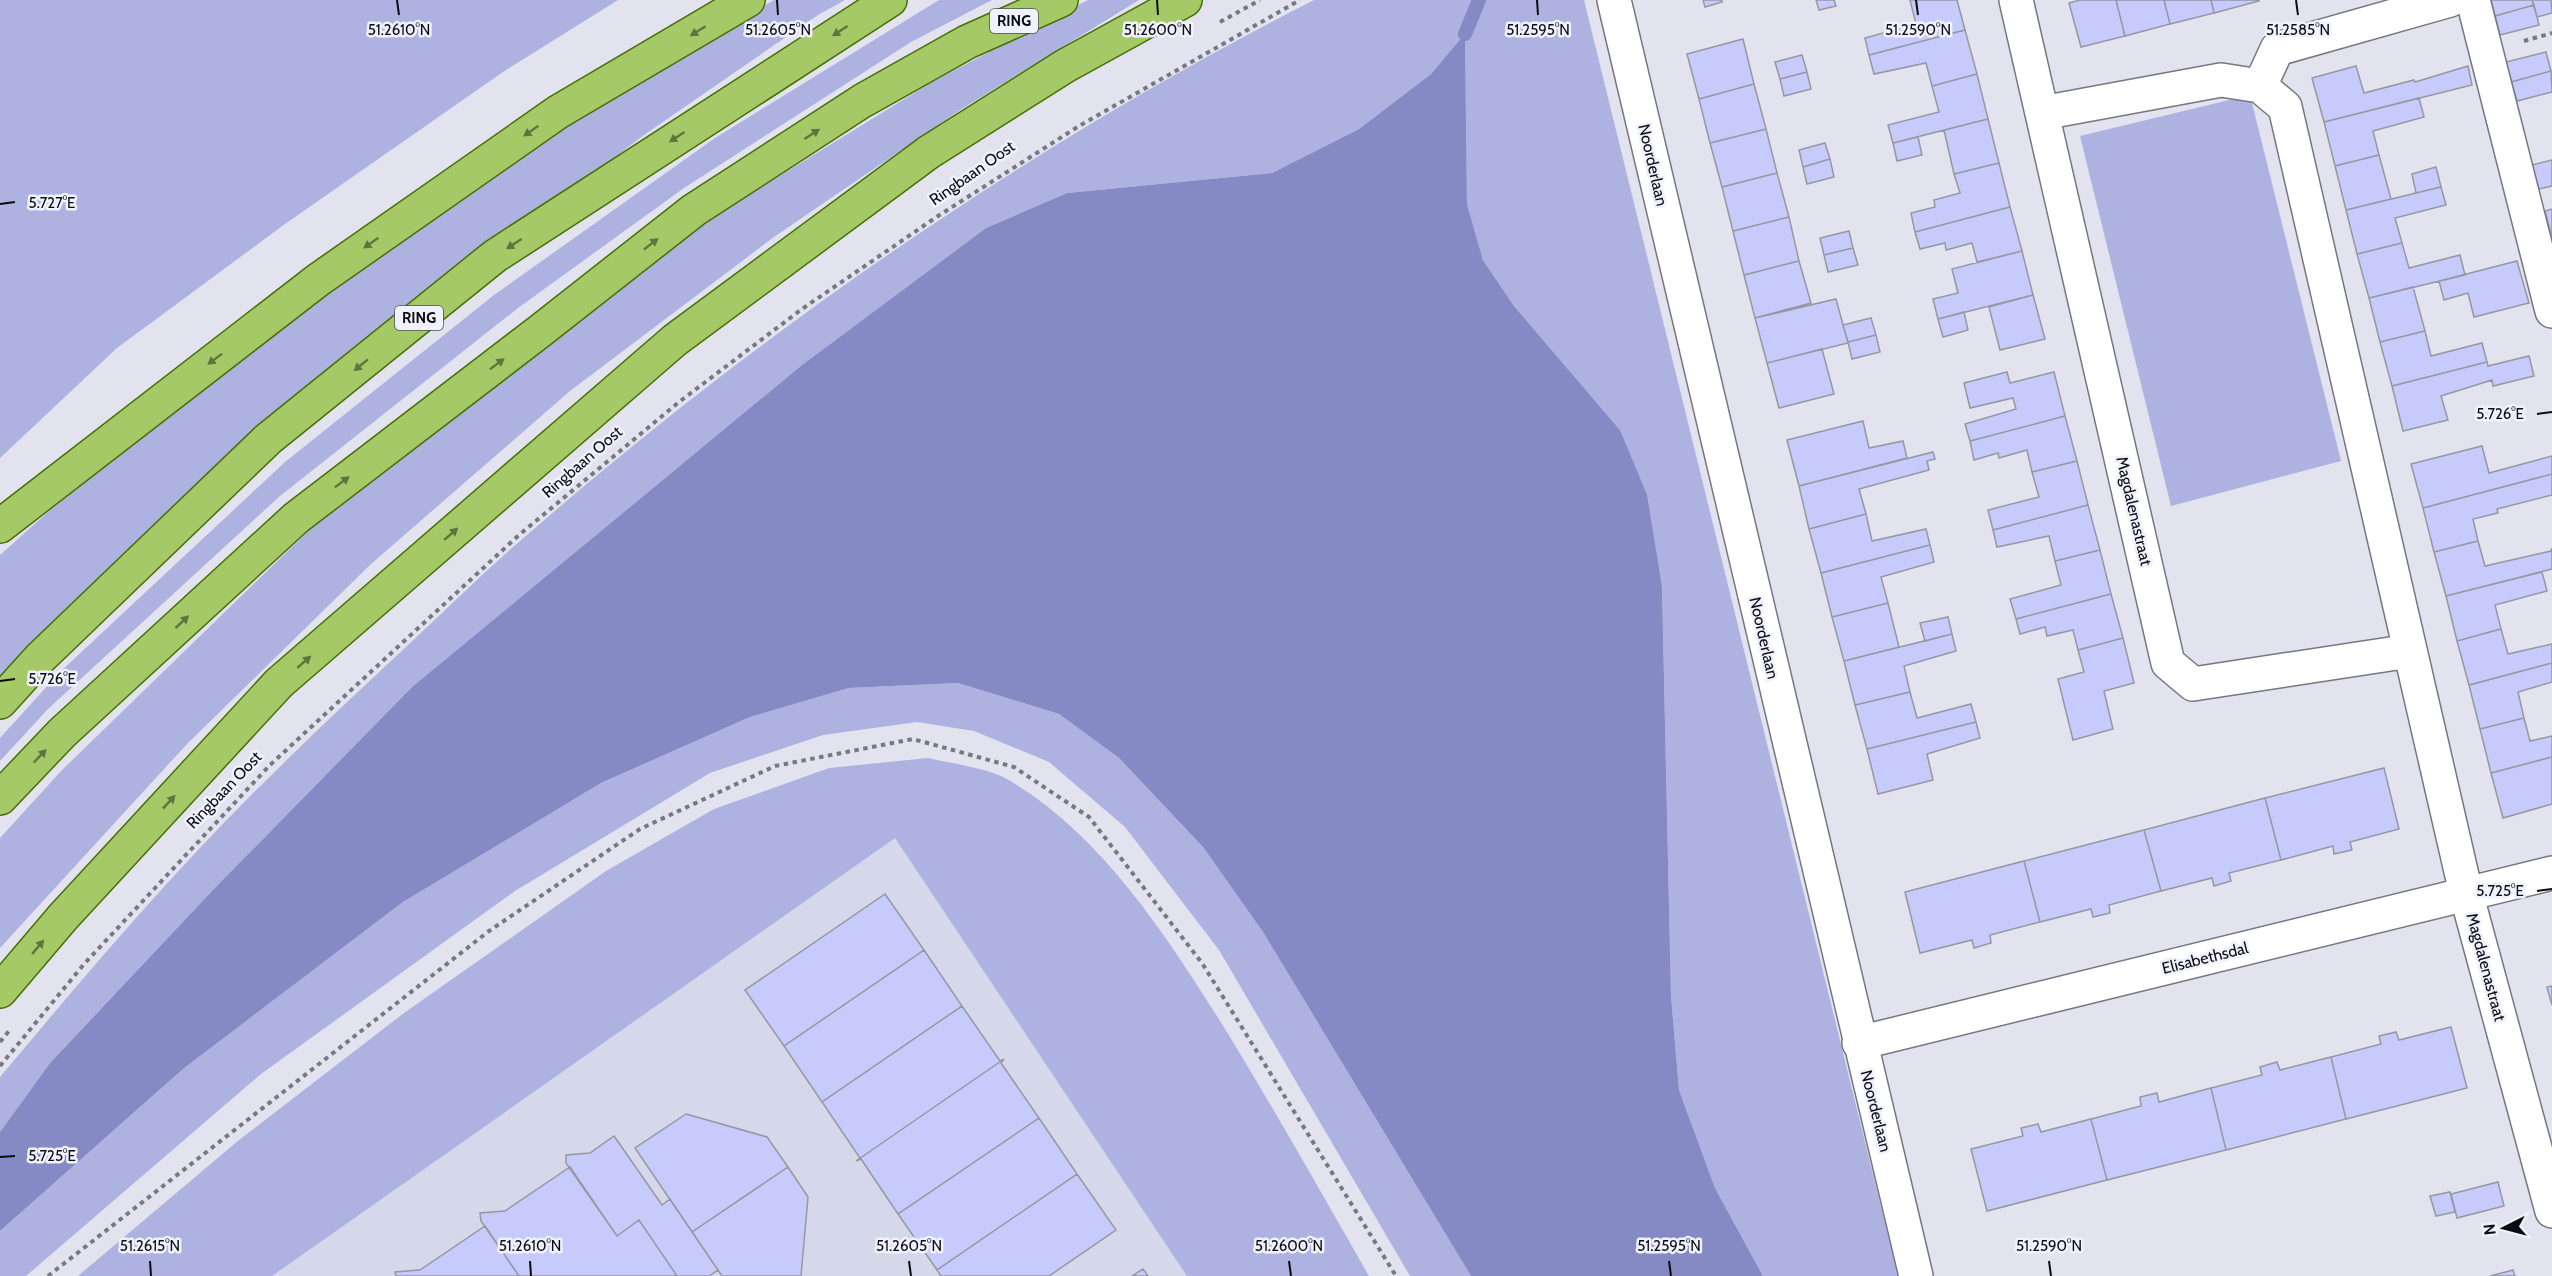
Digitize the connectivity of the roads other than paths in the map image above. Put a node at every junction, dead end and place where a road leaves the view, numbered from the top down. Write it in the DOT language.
graph roads {
  1 [pos="748,0"];
  2 [pos="890,0"];
  3 [pos="1061,0"];
  4 [pos="1185,0"];
  5 [pos="1614,0"];
  6 [pos="2016,0"];
  7 [pos="2450,0"];
  8 [pos="2473,0"];
  9 [pos="2260,86"];
  10 [pos="2042,113"];
  11 [pos="2552,311"];
  12 [pos="0,526"];
  13 [pos="2410,651"];
  14 [pos="0,702"];
  15 [pos="0,798"];
  16 [pos="2552,873"];
  17 [pos="2466,893"];
  18 [pos="0,992"];
  19 [pos="1859,1043"];
  20 [pos="2552,1210"];
  21 [pos="1916,1276"];
  1 -- 12 [label="main road, one-way"];
  2 -- 14 [label="main road, RING, one-way"];
  15 -- 3 [label="main road, RING, one-way"];
  18 -- 4 [label="main road, one-way"];
  5 -- 19 [label="street, Noorderlaan"];
  6 -- 10 [label="street, Magdalenastraat"];
  7 -- 9 [label="street"];
  8 -- 11 [label="street"];
  9 -- 10 [label="street"];
  9 -- 13 [label="street, Magdalenastraat"];
  10 -- 13 [label="street, Magdalenastraat"];
  13 -- 17 [label="street, Magdalenastraat"];
  16 -- 17 [label="street, Elisabethsdal"];
  17 -- 19 [label="street, Elisabethsdal"];
  17 -- 20 [label="street, Magdalenastraat"];
  19 -- 21 [label="street, Noorderlaan"];
}
